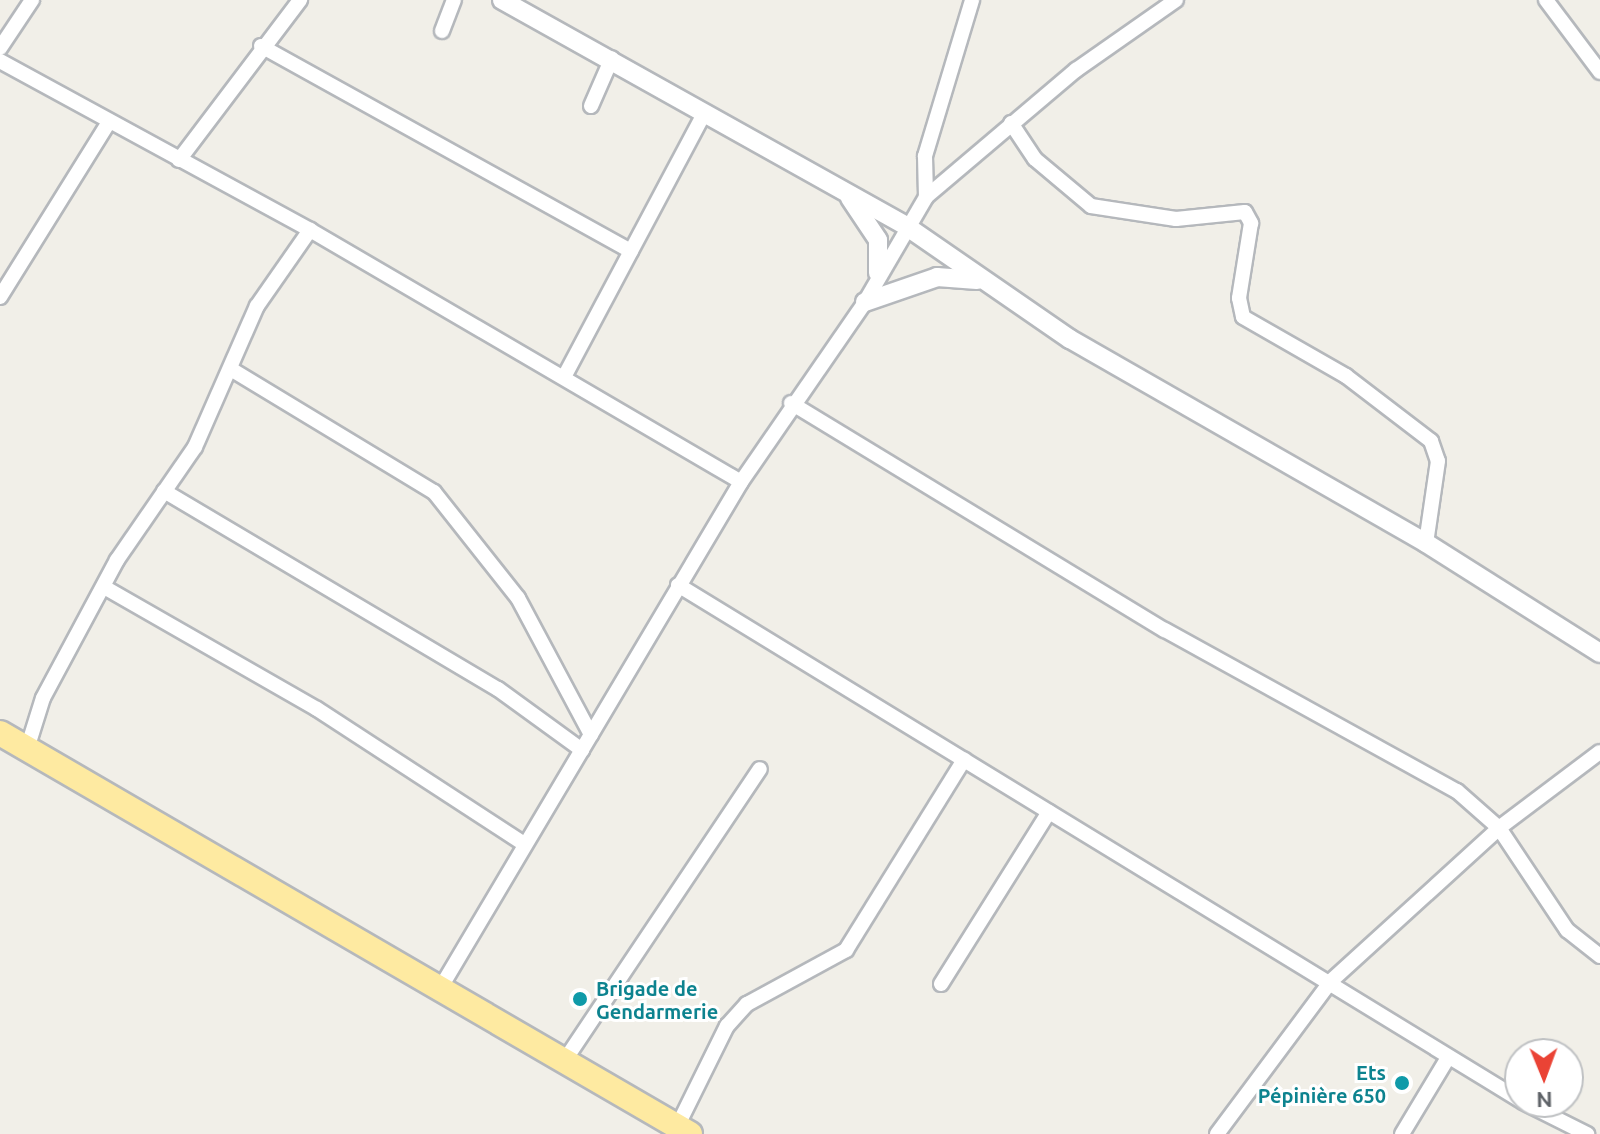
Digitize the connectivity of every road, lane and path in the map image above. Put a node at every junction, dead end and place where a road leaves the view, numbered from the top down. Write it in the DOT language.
graph roads {
  1 [pos="32,0"];
  2 [pos="300,0"];
  3 [pos="454,0"];
  4 [pos="502,0"];
  5 [pos="972,0"];
  6 [pos="1176,0"];
  7 [pos="1546,0"];
  8 [pos="442,31"];
  9 [pos="261,46"];
  10 [pos="0,48"];
  11 [pos="612,58"];
  12 [pos="0,61"];
  13 [pos="1600,72"];
  14 [pos="591,106"];
  15 [pos="704,114"];
  16 [pos="109,122"];
  17 [pos="1011,123"];
  18 [pos="179,160"];
  19 [pos="849,195"];
  20 [pos="926,197"];
  21 [pos="906,226"];
  22 [pos="310,230"];
  23 [pos="631,251"];
  24 [pos="878,273"];
  25 [pos="978,280"];
  26 [pos="0,297"];
  27 [pos="865,302"];
  28 [pos="234,371"];
  29 [pos="564,377"];
  30 [pos="791,403"];
  31 [pos="741,482"];
  32 [pos="164,491"];
  33 [pos="1426,543"];
  34 [pos="678,585"];
  35 [pos="104,587"];
  36 [pos="1600,653"];
  37 [pos="0,733"];
  38 [pos="591,735"];
  39 [pos="27,749"];
  40 [pos="582,750"];
  41 [pos="1600,752"];
  42 [pos="964,760"];
  43 [pos="760,769"];
  44 [pos="1049,812"];
  45 [pos="1499,828"];
  46 [pos="524,844"];
  47 [pos="1600,956"];
  48 [pos="1331,981"];
  49 [pos="941,984"];
  50 [pos="441,987"];
  51 [pos="565,1060"];
  52 [pos="1446,1061"];
  53 [pos="1504,1092"];
  54 [pos="1555,1118"];
  55 [pos="684,1130"];
  56 [pos="1217,1134"];
  57 [pos="1402,1134"];
  58 [pos="1587,1134"];
  1 -- 10 [label="street"];
  2 -- 9 [label="street"];
  3 -- 8 [label="street"];
  4 -- 11 [label="street"];
  5 -- 20 [label="street"];
  6 -- 17 [label="street"];
  7 -- 13 [label="street"];
  9 -- 18 [label="street"];
  9 -- 23 [label="street"];
  11 -- 14 [label="street"];
  11 -- 15 [label="street"];
  12 -- 16 [label="street"];
  15 -- 19 [label="street"];
  15 -- 23 [label="street"];
  16 -- 18 [label="street"];
  16 -- 26 [label="street"];
  17 -- 20 [label="street"];
  17 -- 33 [label="street"];
  18 -- 22 [label="street"];
  19 -- 21 [label="street"];
  19 -- 24 [label="street"];
  20 -- 21 [label="street"];
  21 -- 24 [label="street"];
  21 -- 25 [label="street"];
  22 -- 28 [label="street"];
  22 -- 29 [label="street"];
  23 -- 29 [label="street"];
  24 -- 27 [label="street"];
  25 -- 27 [label="street"];
  25 -- 33 [label="street"];
  27 -- 30 [label="street"];
  28 -- 32 [label="street"];
  28 -- 38 [label="street"];
  29 -- 31 [label="street"];
  30 -- 31 [label="street"];
  30 -- 45 [label="street"];
  31 -- 34 [label="street"];
  32 -- 35 [label="street"];
  32 -- 40 [label="street"];
  33 -- 36 [label="street"];
  34 -- 38 [label="street"];
  34 -- 42 [label="street"];
  35 -- 39 [label="street"];
  35 -- 46 [label="street"];
  37 -- 39 [label="highway"];
  38 -- 40 [label="street"];
  39 -- 50 [label="highway"];
  40 -- 46 [label="street"];
  41 -- 45 [label="street"];
  42 -- 44 [label="street"];
  42 -- 55 [label="street"];
  43 -- 51 [label="street"];
  44 -- 48 [label="street"];
  44 -- 49 [label="street"];
  45 -- 47 [label="street"];
  45 -- 48 [label="street"];
  46 -- 50 [label="street"];
  48 -- 52 [label="street"];
  48 -- 56 [label="street"];
  50 -- 51 [label="highway"];
  51 -- 55 [label="highway"];
  52 -- 53 [label="street"];
  52 -- 57 [label="street"];
  54 -- 58 [label="street"];
}
